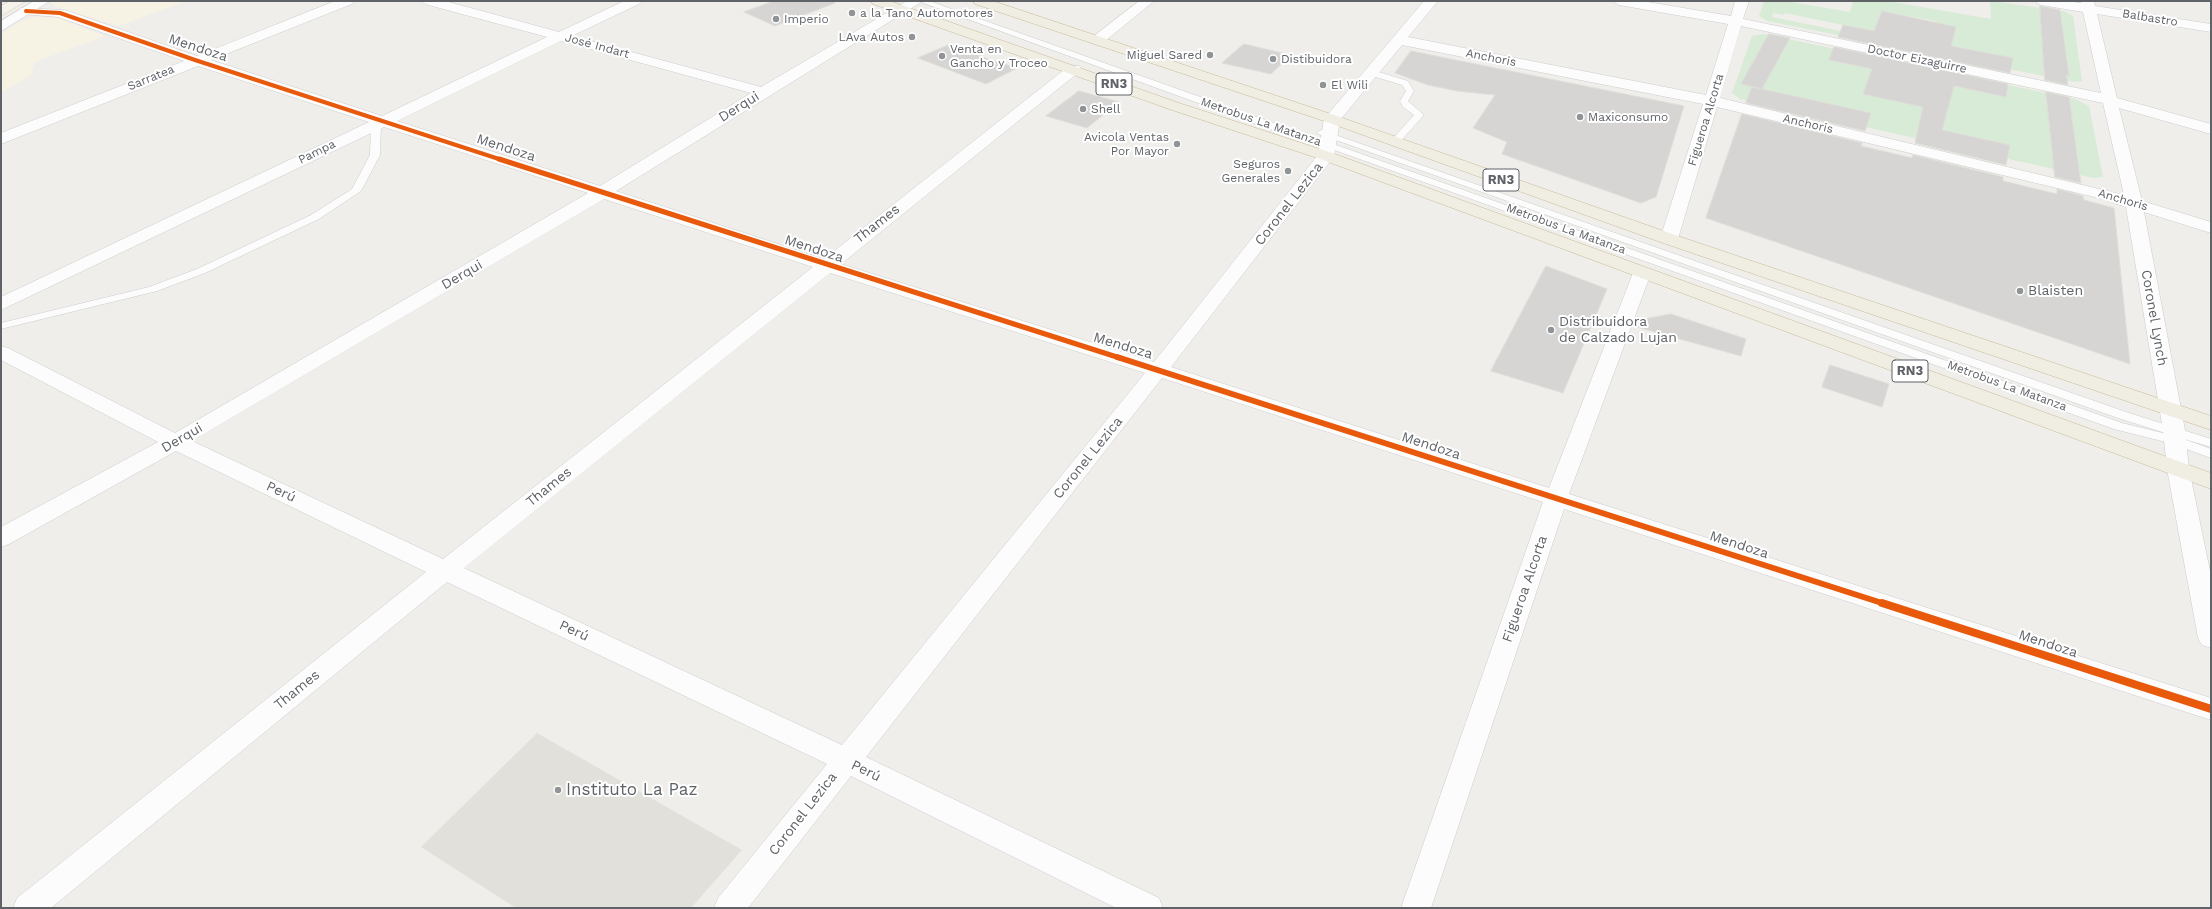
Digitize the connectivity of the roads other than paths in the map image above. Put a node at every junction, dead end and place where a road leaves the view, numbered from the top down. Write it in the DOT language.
graph roads {
  1 [pos="347,1"];
  2 [pos="430,1"];
  3 [pos="634,1"];
  4 [pos="878,1"];
  5 [pos="916,1"];
  6 [pos="922,1"];
  7 [pos="937,1"];
  8 [pos="980,1"];
  9 [pos="1148,1"];
  10 [pos="1430,1"];
  11 [pos="1619,1"];
  12 [pos="1742,1"];
  13 [pos="2041,1"];
  14 [pos="29,4"];
  15 [pos="2088,5"];
  16 [pos="904,10"];
  17 [pos="1,12"];
  18 [pos="1735,21"];
  19 [pos="1,27"];
  20 [pos="2211,28"];
  21 [pos="560,36"];
  22 [pos="1098,39"];
  23 [pos="1400,40"];
  24 [pos="196,60"];
  25 [pos="1074,69"];
  26 [pos="1372,72"];
  27 [pos="763,92"];
  28 [pos="2110,99"];
  29 [pos="1712,101"];
  30 [pos="1332,119"];
  31 [pos="379,122"];
  32 [pos="2211,129"];
  33 [pos="1,139"];
  34 [pos="1395,142"];
  35 [pos="1328,145"];
  36 [pos="603,192"];
  37 [pos="2134,202"];
  38 [pos="2211,228"];
  39 [pos="1669,239"];
  40 [pos="825,265"];
  41 [pos="1642,273"];
  42 [pos="1,304"];
  43 [pos="1,326"];
  44 [pos="1,352"];
  45 [pos="1158,370"];
  46 [pos="2169,409"];
  47 [pos="2211,423"];
  48 [pos="2174,435"];
  49 [pos="175,442"];
  50 [pos="2211,443"];
  51 [pos="2211,454"];
  52 [pos="2178,469"];
  53 [pos="2211,481"];
  54 [pos="1556,499"];
  55 [pos="1,538"];
  56 [pos="445,570"];
  57 [pos="2211,638"];
  58 [pos="2211,709"];
  59 [pos="846,760"];
  60 [pos="28,908"];
  61 [pos="729,908"];
  62 [pos="1148,908"];
  63 [pos="1416,908"];
  1 -- 24 [label="street, Sarratea"];
  2 -- 21 [label="street, José Indart"];
  3 -- 21 [label="street, Pampa"];
  4 -- 16 [label="highway, RN3"];
  5 -- 16 [label="street, Derqui"];
  6 -- 35 [label="lane, Metrobus La Matanza"];
  7 -- 35 [label="lane, Metrobus La Matanza"];
  8 -- 22 [label="highway, RN3"];
  9 -- 22 [label="street"];
  10 -- 23 [label="street"];
  11 -- 18 [label="street, Doctor Eizaguirre"];
  12 -- 18 [label="street, Figueroa Alcorta"];
  13 -- 15 [label="street, Balbastro"];
  14 -- 17 [label="main road"];
  14 -- 19 [label="street"];
  14 -- 24 [label="street, Mendoza"];
  15 -- 20 [label="street, Balbastro"];
  15 -- 28 [label="street, Coronel Lynch"];
  16 -- 25 [label="highway, RN3"];
  16 -- 27 [label="street, Derqui"];
  18 -- 28 [label="street, Doctor Eizaguirre"];
  18 -- 29 [label="street, Figueroa Alcorta"];
  21 -- 27 [label="street, José Indart"];
  21 -- 31 [label="street, Pampa"];
  22 -- 30 [label="highway, RN3"];
  23 -- 26 [label="street"];
  23 -- 29 [label="street, Anchoris"];
  24 -- 31 [label="street, Mendoza"];
  24 -- 33 [label="street, Sarratea"];
  25 -- 35 [label="highway, RN3"];
  25 -- 40 [label="street, Thames"];
  26 -- 30 [label="street"];
  26 -- 34 [label="lane"];
  27 -- 36 [label="street, Derqui"];
  28 -- 32 [label="street, Doctor Eizaguirre"];
  28 -- 37 [label="street, Coronel Lynch"];
  29 -- 37 [label="street, Anchoris"];
  29 -- 39 [label="street, Figueroa Alcorta"];
  30 -- 34 [label="highway, RN3"];
  30 -- 35 [label="street"];
  31 -- 36 [label="street, Mendoza"];
  31 -- 42 [label="street, Pampa"];
  31 -- 43 [label="lane"];
  34 -- 39 [label="highway, RN3"];
  35 -- 41 [label="highway, RN3"];
  35 -- 45 [label="street, Coronel Lezica"];
  35 -- 48 [label="lane, Metrobus La Matanza"];
  36 -- 40 [label="street, Mendoza"];
  36 -- 49 [label="street, Derqui"];
  37 -- 38 [label="street, Anchoris"];
  37 -- 46 [label="street, Coronel Lynch"];
  39 -- 46 [label="highway, RN3"];
  40 -- 45 [label="street, Mendoza"];
  40 -- 56 [label="street, Thames"];
  41 -- 52 [label="highway, RN3"];
  41 -- 54 [label="street, Figueroa Alcorta"];
  44 -- 49 [label="street, Perú"];
  45 -- 54 [label="street, Mendoza"];
  45 -- 59 [label="street, Coronel Lezica"];
  46 -- 47 [label="highway, RN3"];
  46 -- 48 [label="street, Coronel Lynch"];
  48 -- 50 [label="lane, Metrobus La Matanza"];
  48 -- 51 [label="lane, Metrobus La Matanza"];
  48 -- 52 [label="street, Coronel Lynch"];
  49 -- 55 [label="street, Derqui"];
  49 -- 56 [label="street, Perú"];
  52 -- 53 [label="highway, RN3"];
  52 -- 57 [label="street, Coronel Lynch"];
  54 -- 58 [label="street, Mendoza"];
  54 -- 63 [label="street, Figueroa Alcorta"];
  56 -- 59 [label="street, Perú"];
  56 -- 60 [label="street, Thames"];
  59 -- 61 [label="street, Coronel Lezica"];
  59 -- 62 [label="street, Perú"];
}
